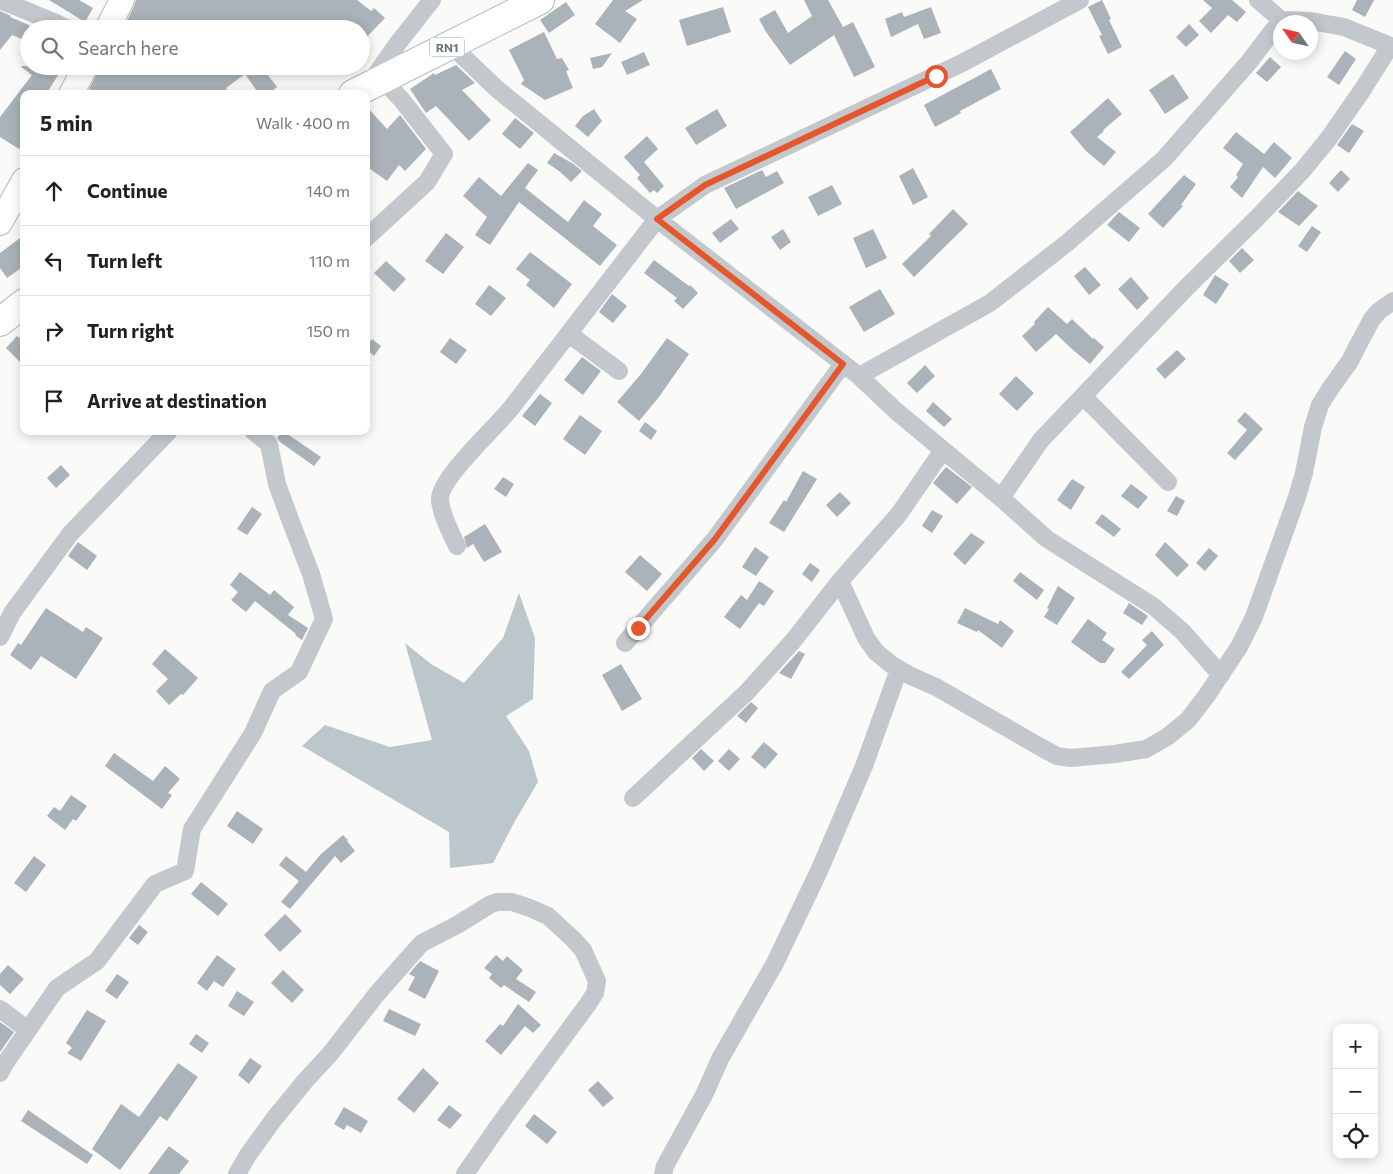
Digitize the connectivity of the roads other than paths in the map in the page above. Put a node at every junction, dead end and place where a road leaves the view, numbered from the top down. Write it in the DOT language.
graph roads {
  1 [pos="0,0"];
  2 [pos="122,0"];
  3 [pos="432,0"];
  4 [pos="540,0"];
  5 [pos="1080,0"];
  6 [pos="1258,0"];
  7 [pos="1275,15"];
  8 [pos="49,20"];
  9 [pos="112,20"];
  10 [pos="1318,22"];
  11 [pos="1273,30"];
  12 [pos="451,45"];
  13 [pos="1391,46"];
  14 [pos="81,75"];
  15 [pos="367,87"];
  16 [pos="73,90"];
  17 [pos="20,187"];
  18 [pos="657,219"];
  19 [pos="0,223"];
  20 [pos="370,234"];
  21 [pos="1393,301"];
  22 [pos="20,306"];
  23 [pos="0,322"];
  24 [pos="569,334"];
  25 [pos="843,364"];
  26 [pos="619,371"];
  27 [pos="859,376"];
  28 [pos="1083,396"];
  29 [pos="165,435"];
  30 [pos="258,435"];
  31 [pos="943,450"];
  32 [pos="1168,482"];
  33 [pos="1001,498"];
  34 [pos="457,546"];
  35 [pos="840,581"];
  36 [pos="0,636"];
  37 [pos="625,643"];
  38 [pos="899,669"];
  39 [pos="1220,675"];
  40 [pos="633,798"];
  41 [pos="0,1009"];
  42 [pos="28,1030"];
  43 [pos="0,1072"];
  44 [pos="237,1174"];
  45 [pos="465,1174"];
  46 [pos="663,1174"];
  1 -- 8 [label="street"];
  2 -- 9 [label="street"];
  3 -- 15 [label="street"];
  4 -- 12 [label="highway, RN1"];
  5 -- 18 [label="street"];
  6 -- 7 [label="street"];
  10 -- 13 [label="street"];
  11 -- 27 [label="street"];
  12 -- 15 [label="highway, RN1"];
  12 -- 18 [label="street"];
  13 -- 28 [label="street"];
  14 -- 16 [label="street"];
  15 -- 20 [label="street"];
  17 -- 19 [label="street"];
  18 -- 24 [label="street"];
  18 -- 25 [label="street"];
  21 -- 39 [label="street"];
  22 -- 23 [label="highway"];
  24 -- 26 [label="street"];
  24 -- 34 [label="street"];
  25 -- 27 [label="street"];
  25 -- 37 [label="street"];
  27 -- 31 [label="street"];
  28 -- 32 [label="street"];
  28 -- 33 [label="street"];
  29 -- 36 [label="street"];
  30 -- 42 [label="street"];
  31 -- 33 [label="street"];
  31 -- 35 [label="street"];
  33 -- 39 [label="street"];
  35 -- 38 [label="street"];
  35 -- 40 [label="street"];
  38 -- 39 [label="street"];
  38 -- 46 [label="street"];
  41 -- 42 [label="street"];
  42 -- 43 [label="street"];
  44 -- 45 [label="street"];
}
